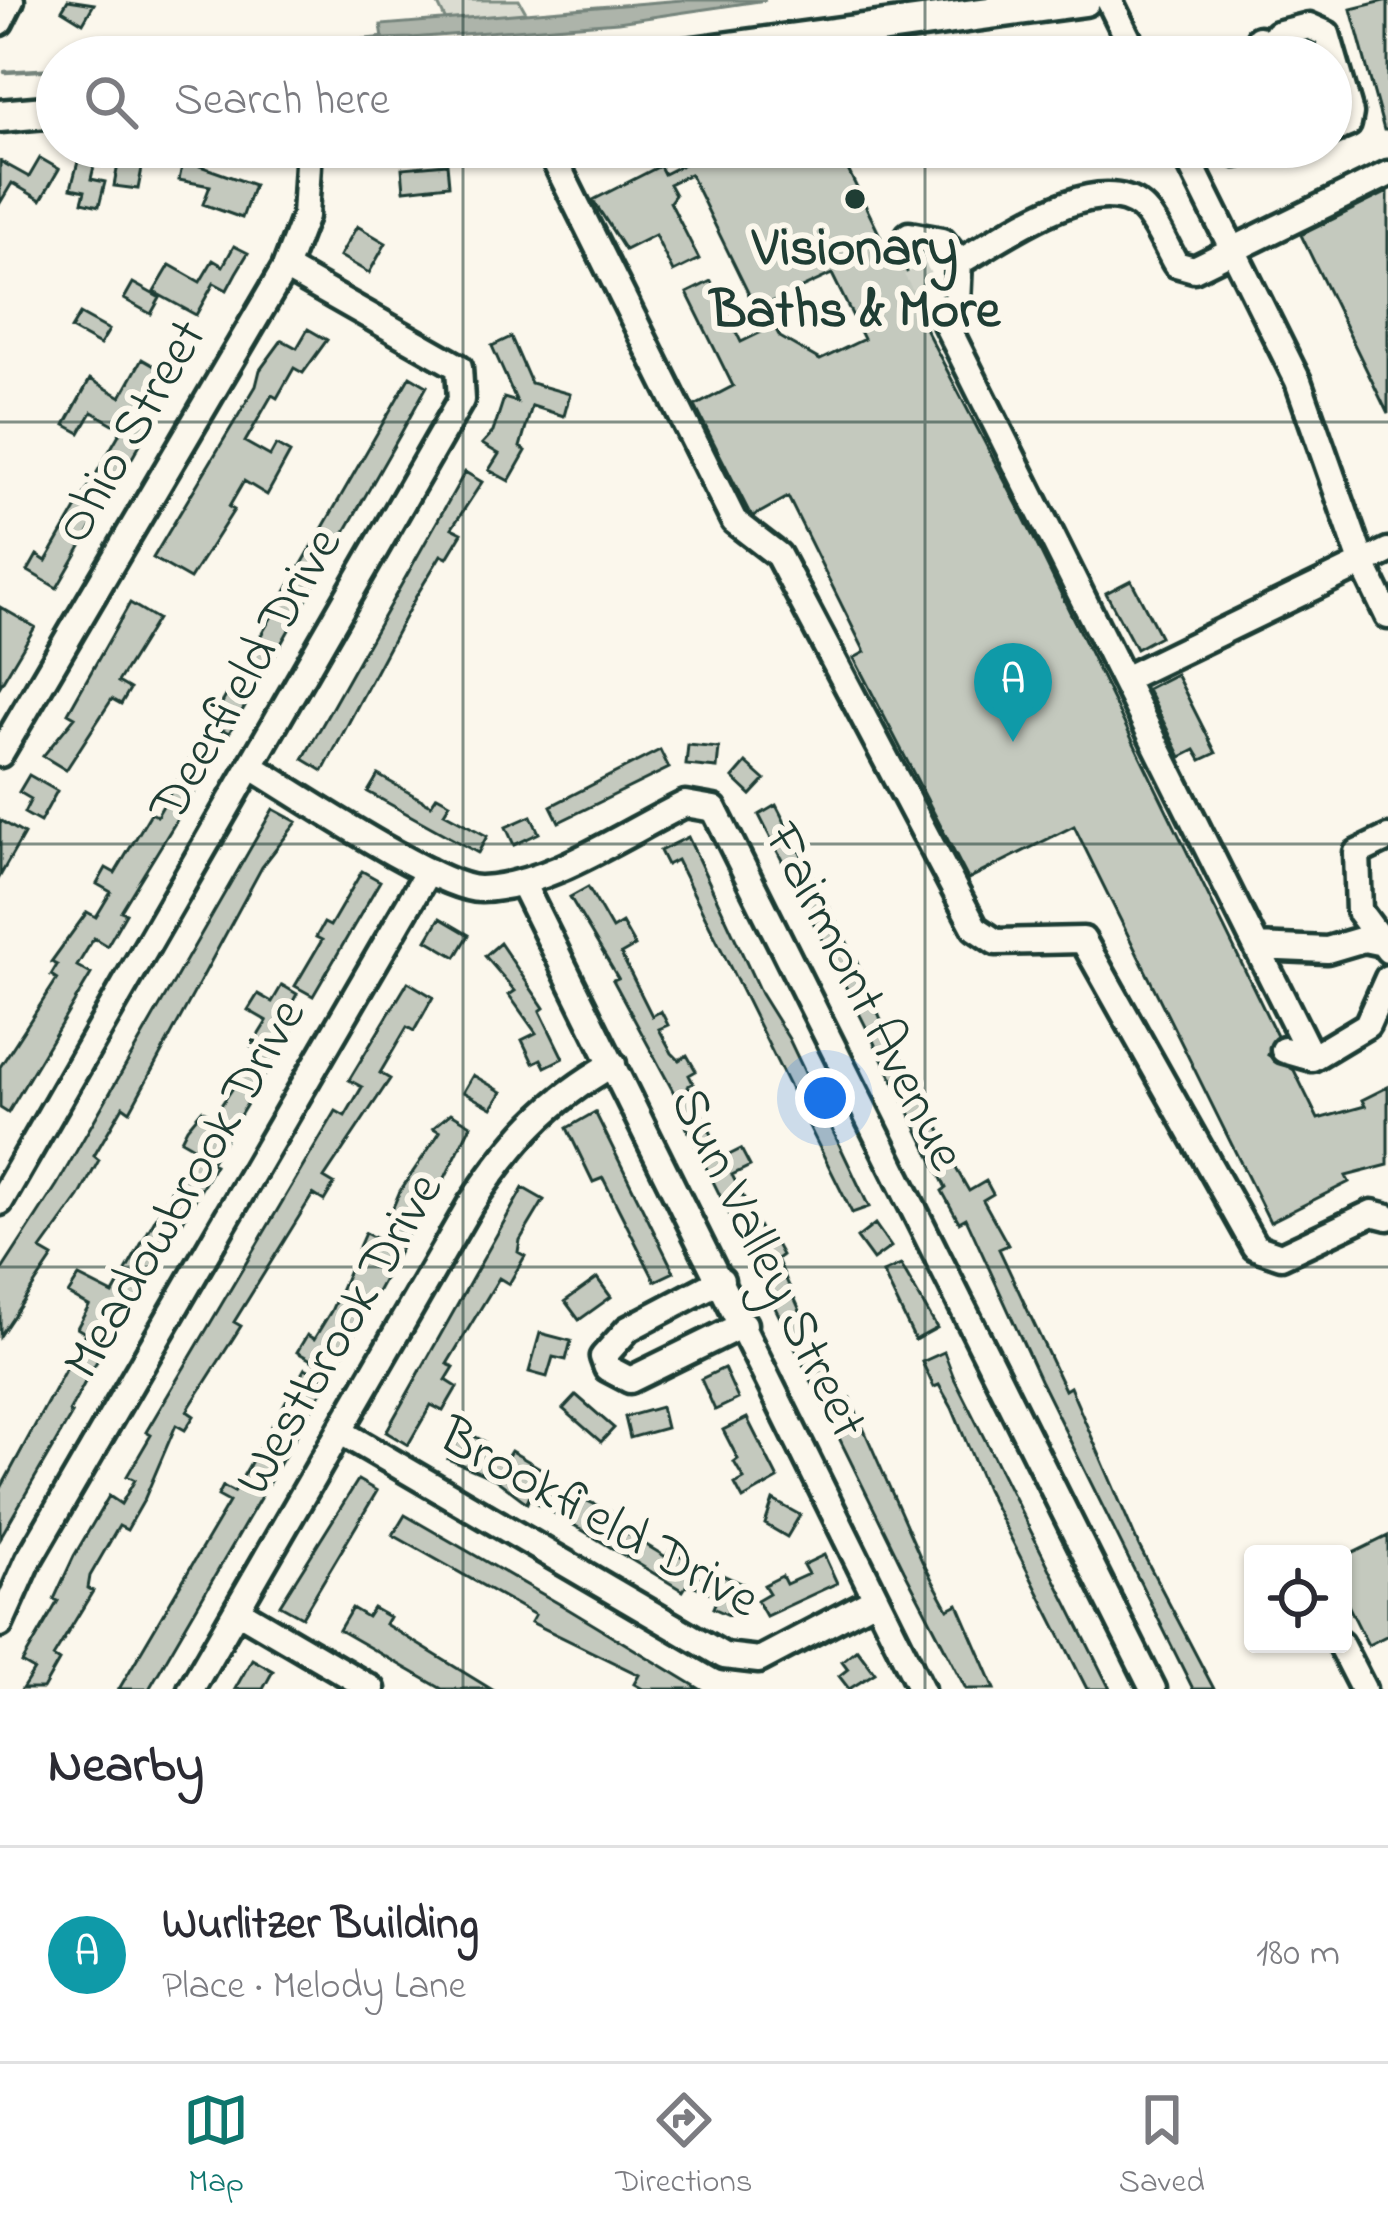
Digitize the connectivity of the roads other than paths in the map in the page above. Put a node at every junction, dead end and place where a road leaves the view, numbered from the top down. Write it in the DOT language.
graph roads {
  1 [pos="11,0"];
  2 [pos="1085,0"];
  3 [pos="1109,0"];
  4 [pos="0,22"];
  5 [pos="819,36"];
  6 [pos="1127,36"];
  7 [pos="1284,36"];
  8 [pos="1329,36"];
  9 [pos="36,113"];
  10 [pos="0,116"];
  11 [pos="308,168"];
  12 [pos="558,168"];
  13 [pos="1192,168"];
  14 [pos="1388,174"];
  15 [pos="909,235"];
  16 [pos="1235,254"];
  17 [pos="958,262"];
  18 [pos="285,268"];
  19 [pos="1388,551"];
  20 [pos="1362,562"];
  21 [pos="1388,616"];
  22 [pos="1124,679"];
  23 [pos="0,754"];
  24 [pos="252,767"];
  25 [pos="1388,838"];
  26 [pos="428,871"];
  27 [pos="522,883"];
  28 [pos="1387,946"];
  29 [pos="1257,947"];
  30 [pos="1388,978"];
  31 [pos="1284,1050"];
  32 [pos="1312,1058"];
  33 [pos="613,1064"];
  34 [pos="0,1202"];
  35 [pos="1388,1217"];
  36 [pos="721,1280"];
  37 [pos="744,1324"];
  38 [pos="340,1432"];
  39 [pos="875,1599"];
  40 [pos="237,1610"];
  41 [pos="0,1624"];
  42 [pos="1345,1653"];
  43 [pos="1152,1688"];
  44 [pos="191,1689"];
  45 [pos="371,1689"];
  46 [pos="921,1689"];
  47 [pos="1363,1689"];
  1 -- 4 [label="street"];
  2 -- 5 [label="main road"];
  3 -- 6 [label="street"];
  7 -- 8 [label="street"];
  9 -- 10 [label="main road"];
  11 -- 18 [label="street, Ohio Street"];
  12 -- 35 [label="street"];
  13 -- 16 [label="street"];
  14 -- 16 [label="street"];
  15 -- 17 [label="street"];
  16 -- 17 [label="street"];
  16 -- 20 [label="street"];
  17 -- 22 [label="street"];
  18 -- 23 [label="street, Ohio Street"];
  18 -- 24 [label="street, Deerfield Drive"];
  19 -- 20 [label="street"];
  20 -- 21 [label="street"];
  20 -- 22 [label="street"];
  22 -- 29 [label="street"];
  24 -- 26 [label="street, Fairmont Avenue"];
  24 -- 34 [label="street, Deerfield Drive"];
  25 -- 28 [label="street"];
  26 -- 27 [label="street, Fairmont Avenue"];
  26 -- 41 [label="street, Meadowbrook Drive"];
  27 -- 33 [label="street, Sun Valley Street"];
  27 -- 43 [label="street, Fairmont Avenue"];
  28 -- 29 [label="street"];
  29 -- 32 [label="street"];
  30 -- 32 [label="street"];
  31 -- 32 [label="street"];
  33 -- 36 [label="street, Sun Valley Street"];
  33 -- 38 [label="street, Westbrook Drive"];
  36 -- 37 [label="street, Sun Valley Street"];
  36 -- 37 [label="street"];
  37 -- 39 [label="street, Sun Valley Street"];
  38 -- 39 [label="street, Brookfield Drive"];
  38 -- 40 [label="street, Westbrook Drive"];
  39 -- 46 [label="street, Sun Valley Street"];
  40 -- 44 [label="street, Westbrook Drive"];
  40 -- 45 [label="street"];
  42 -- 47 [label="street"];
}
